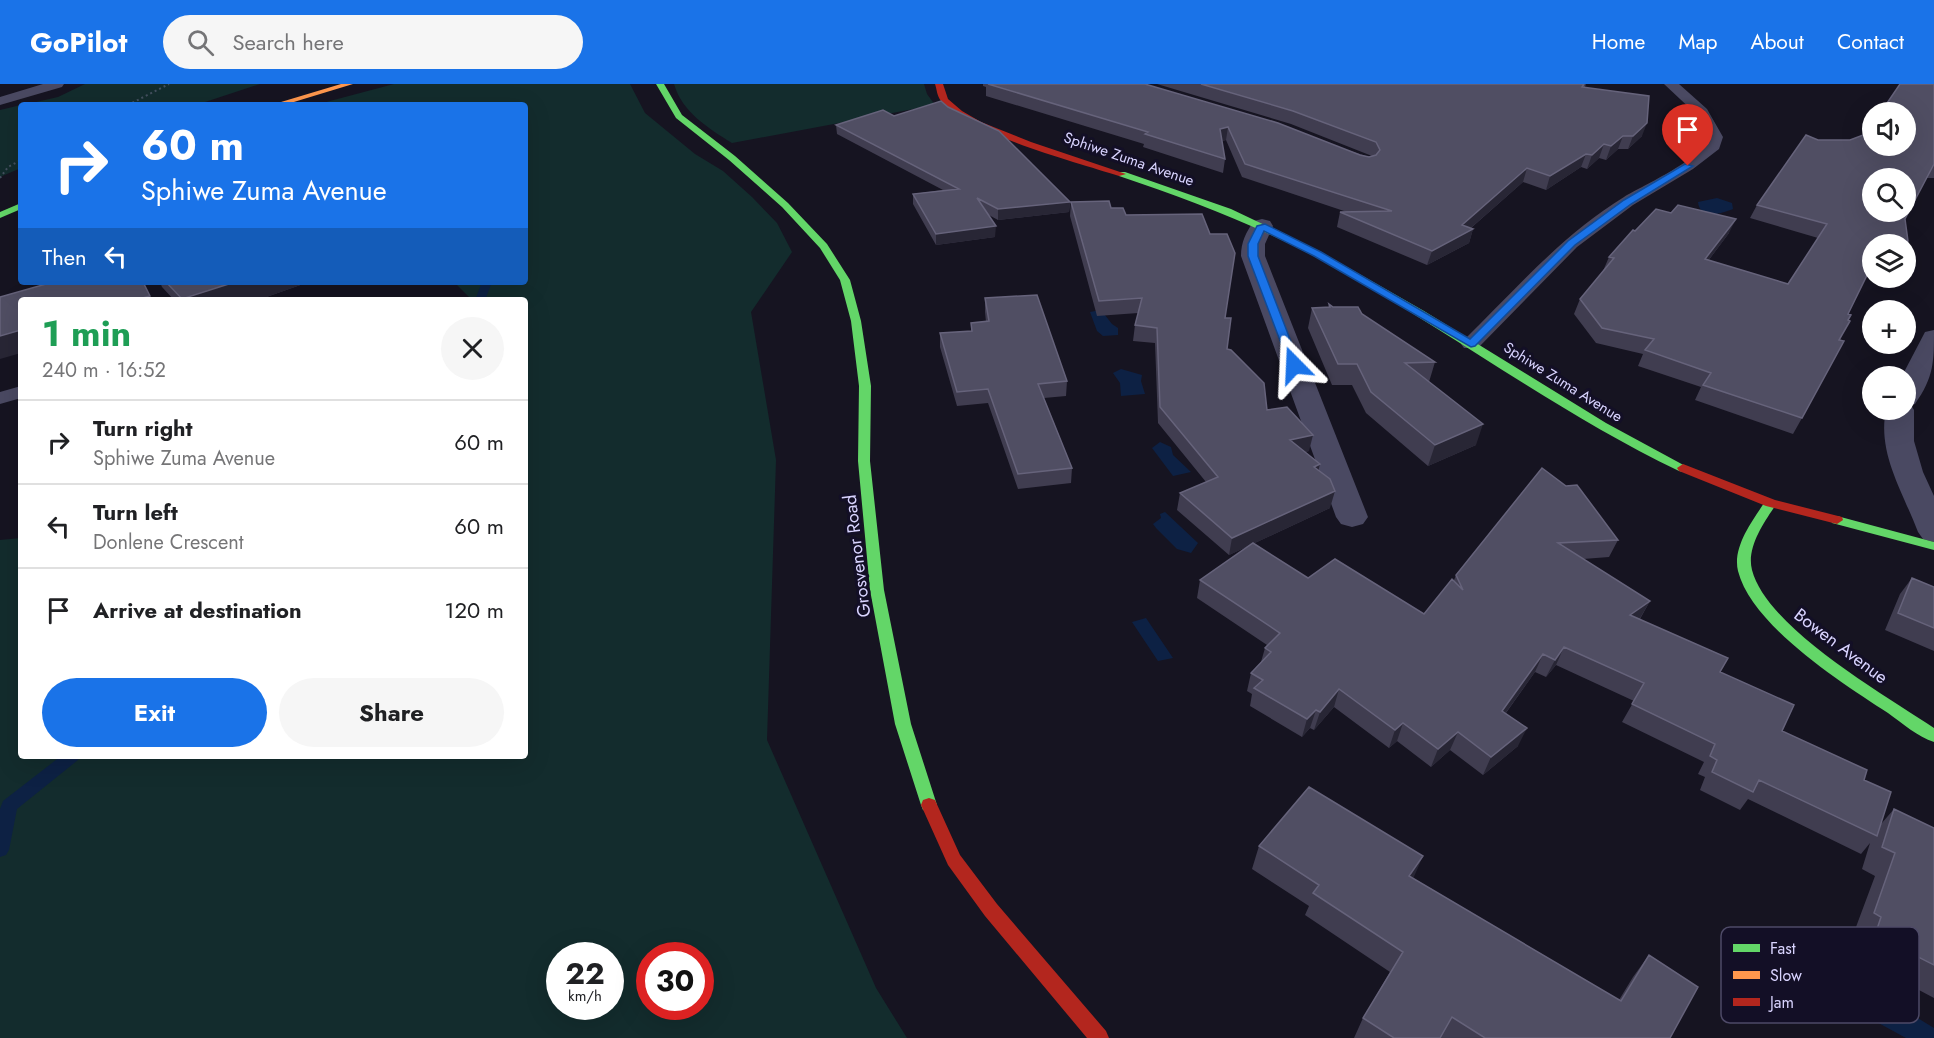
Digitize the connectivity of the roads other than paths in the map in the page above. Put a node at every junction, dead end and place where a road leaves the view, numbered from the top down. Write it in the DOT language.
graph roads {
  1 [pos="57,84"];
  2 [pos="349,84"];
  3 [pos="660,84"];
  4 [pos="939,84"];
  5 [pos="1671,84"];
  6 [pos="0,101"];
  7 [pos="286,102"];
  8 [pos="18,207"];
  9 [pos="0,215"];
  10 [pos="1262,226"];
  11 [pos="1934,338"];
  12 [pos="1471,344"];
  13 [pos="1916,375"];
  14 [pos="18,393"];
  15 [pos="0,398"];
  16 [pos="1897,420"];
  17 [pos="1771,503"];
  18 [pos="1352,516"];
  19 [pos="1934,532"];
  20 [pos="1934,546"];
  21 [pos="1934,736"];
  22 [pos="1100,1038"];
  1 -- 6 [label="lane"];
  2 -- 7 [label="street"];
  3 -- 22 [label="street, Grosvenor Road"];
  4 -- 10 [label="street, Sphiwe Zuma Avenue"];
  5 -- 12 [label="lane"];
  8 -- 9 [label="street"];
  10 -- 12 [label="street, Sphiwe Zuma Avenue"];
  10 -- 18 [label="street"];
  11 -- 13 [label="street"];
  12 -- 17 [label="street, Sphiwe Zuma Avenue"];
  14 -- 15 [label="lane"];
  16 -- 19 [label="street"];
  17 -- 20 [label="street, Sphiwe Zuma Avenue"];
  17 -- 21 [label="street, Bowen Avenue"];
}
